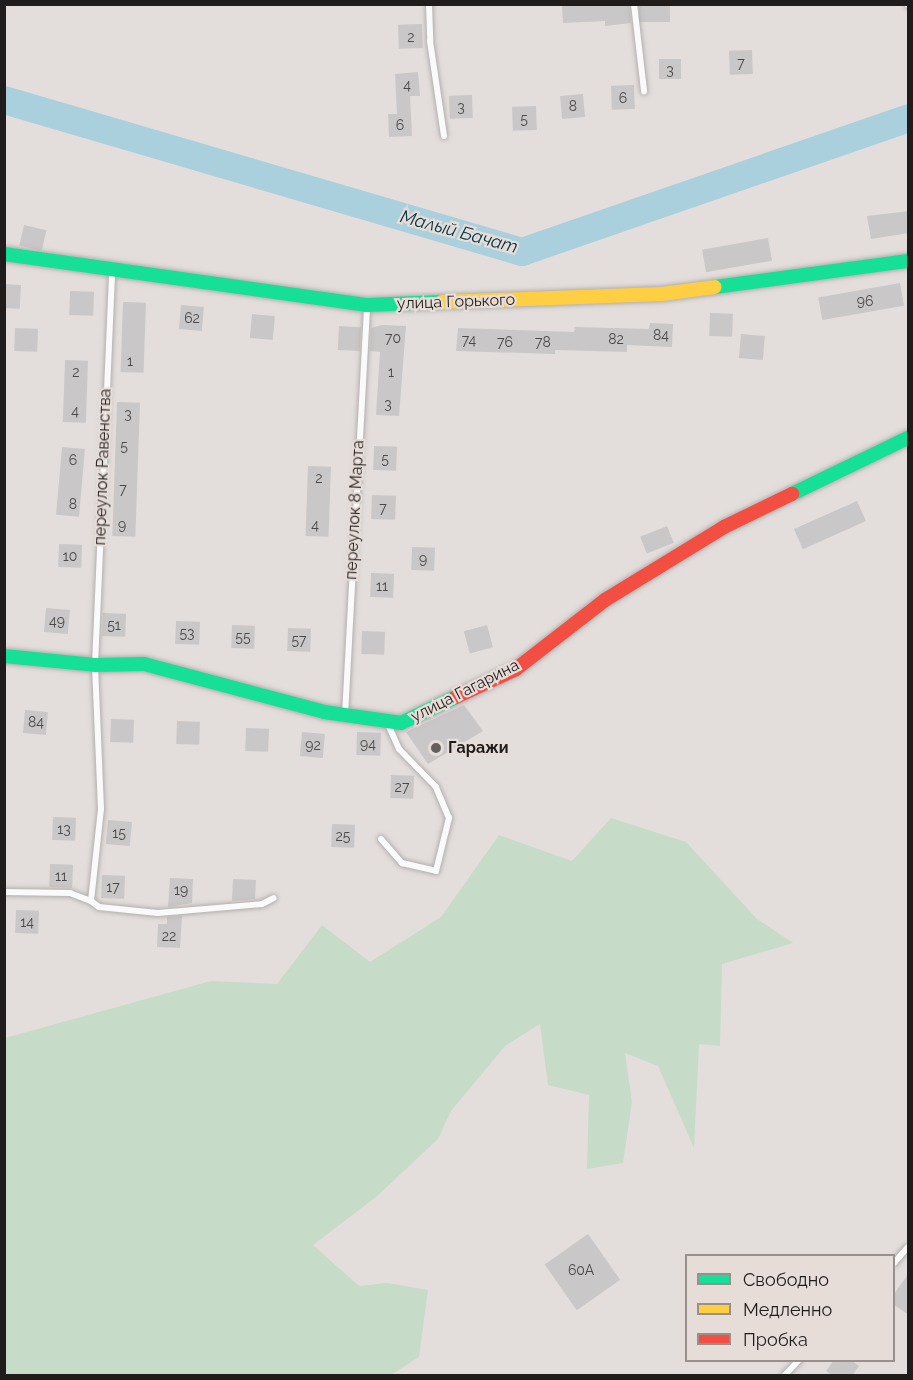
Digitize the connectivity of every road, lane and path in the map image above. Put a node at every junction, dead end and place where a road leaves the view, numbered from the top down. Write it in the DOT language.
graph roads {
  1 [pos="429,4"];
  2 [pos="634,4"];
  3 [pos="644,91"];
  4 [pos="444,136"];
  5 [pos="4,254"];
  6 [pos="909,261"];
  7 [pos="112,269"];
  8 [pos="367,305"];
  9 [pos="909,438"];
  10 [pos="4,656"];
  11 [pos="95,665"];
  12 [pos="345,715"];
  13 [pos="387,721"];
  14 [pos="381,839"];
  15 [pos="4,892"];
  16 [pos="274,898"];
  17 [pos="91,901"];
  18 [pos="909,1247"];
  19 [pos="895,1262"];
  20 [pos="796,1362"];
  21 [pos="784,1376"];
  1 -- 4 [label="lane"];
  2 -- 3 [label="lane"];
  5 -- 7 [label="street, улица Горького"];
  6 -- 8 [label="street, улица Горького"];
  7 -- 8 [label="street, улица Горького"];
  7 -- 11 [label="lane, переулок Равенства"];
  8 -- 12 [label="lane, переулок 8 Марта"];
  9 -- 13 [label="street, улица Гагарина"];
  10 -- 11 [label="street, улица Гагарина"];
  11 -- 12 [label="street, улица Гагарина"];
  11 -- 17 [label="lane, переулок Равенства"];
  12 -- 13 [label="street, улица Гагарина"];
  13 -- 14 [label="lane"];
  15 -- 17 [label="lane"];
  16 -- 17 [label="lane"];
  18 -- 19 [label="lane"];
  20 -- 21 [label="lane"];
}
